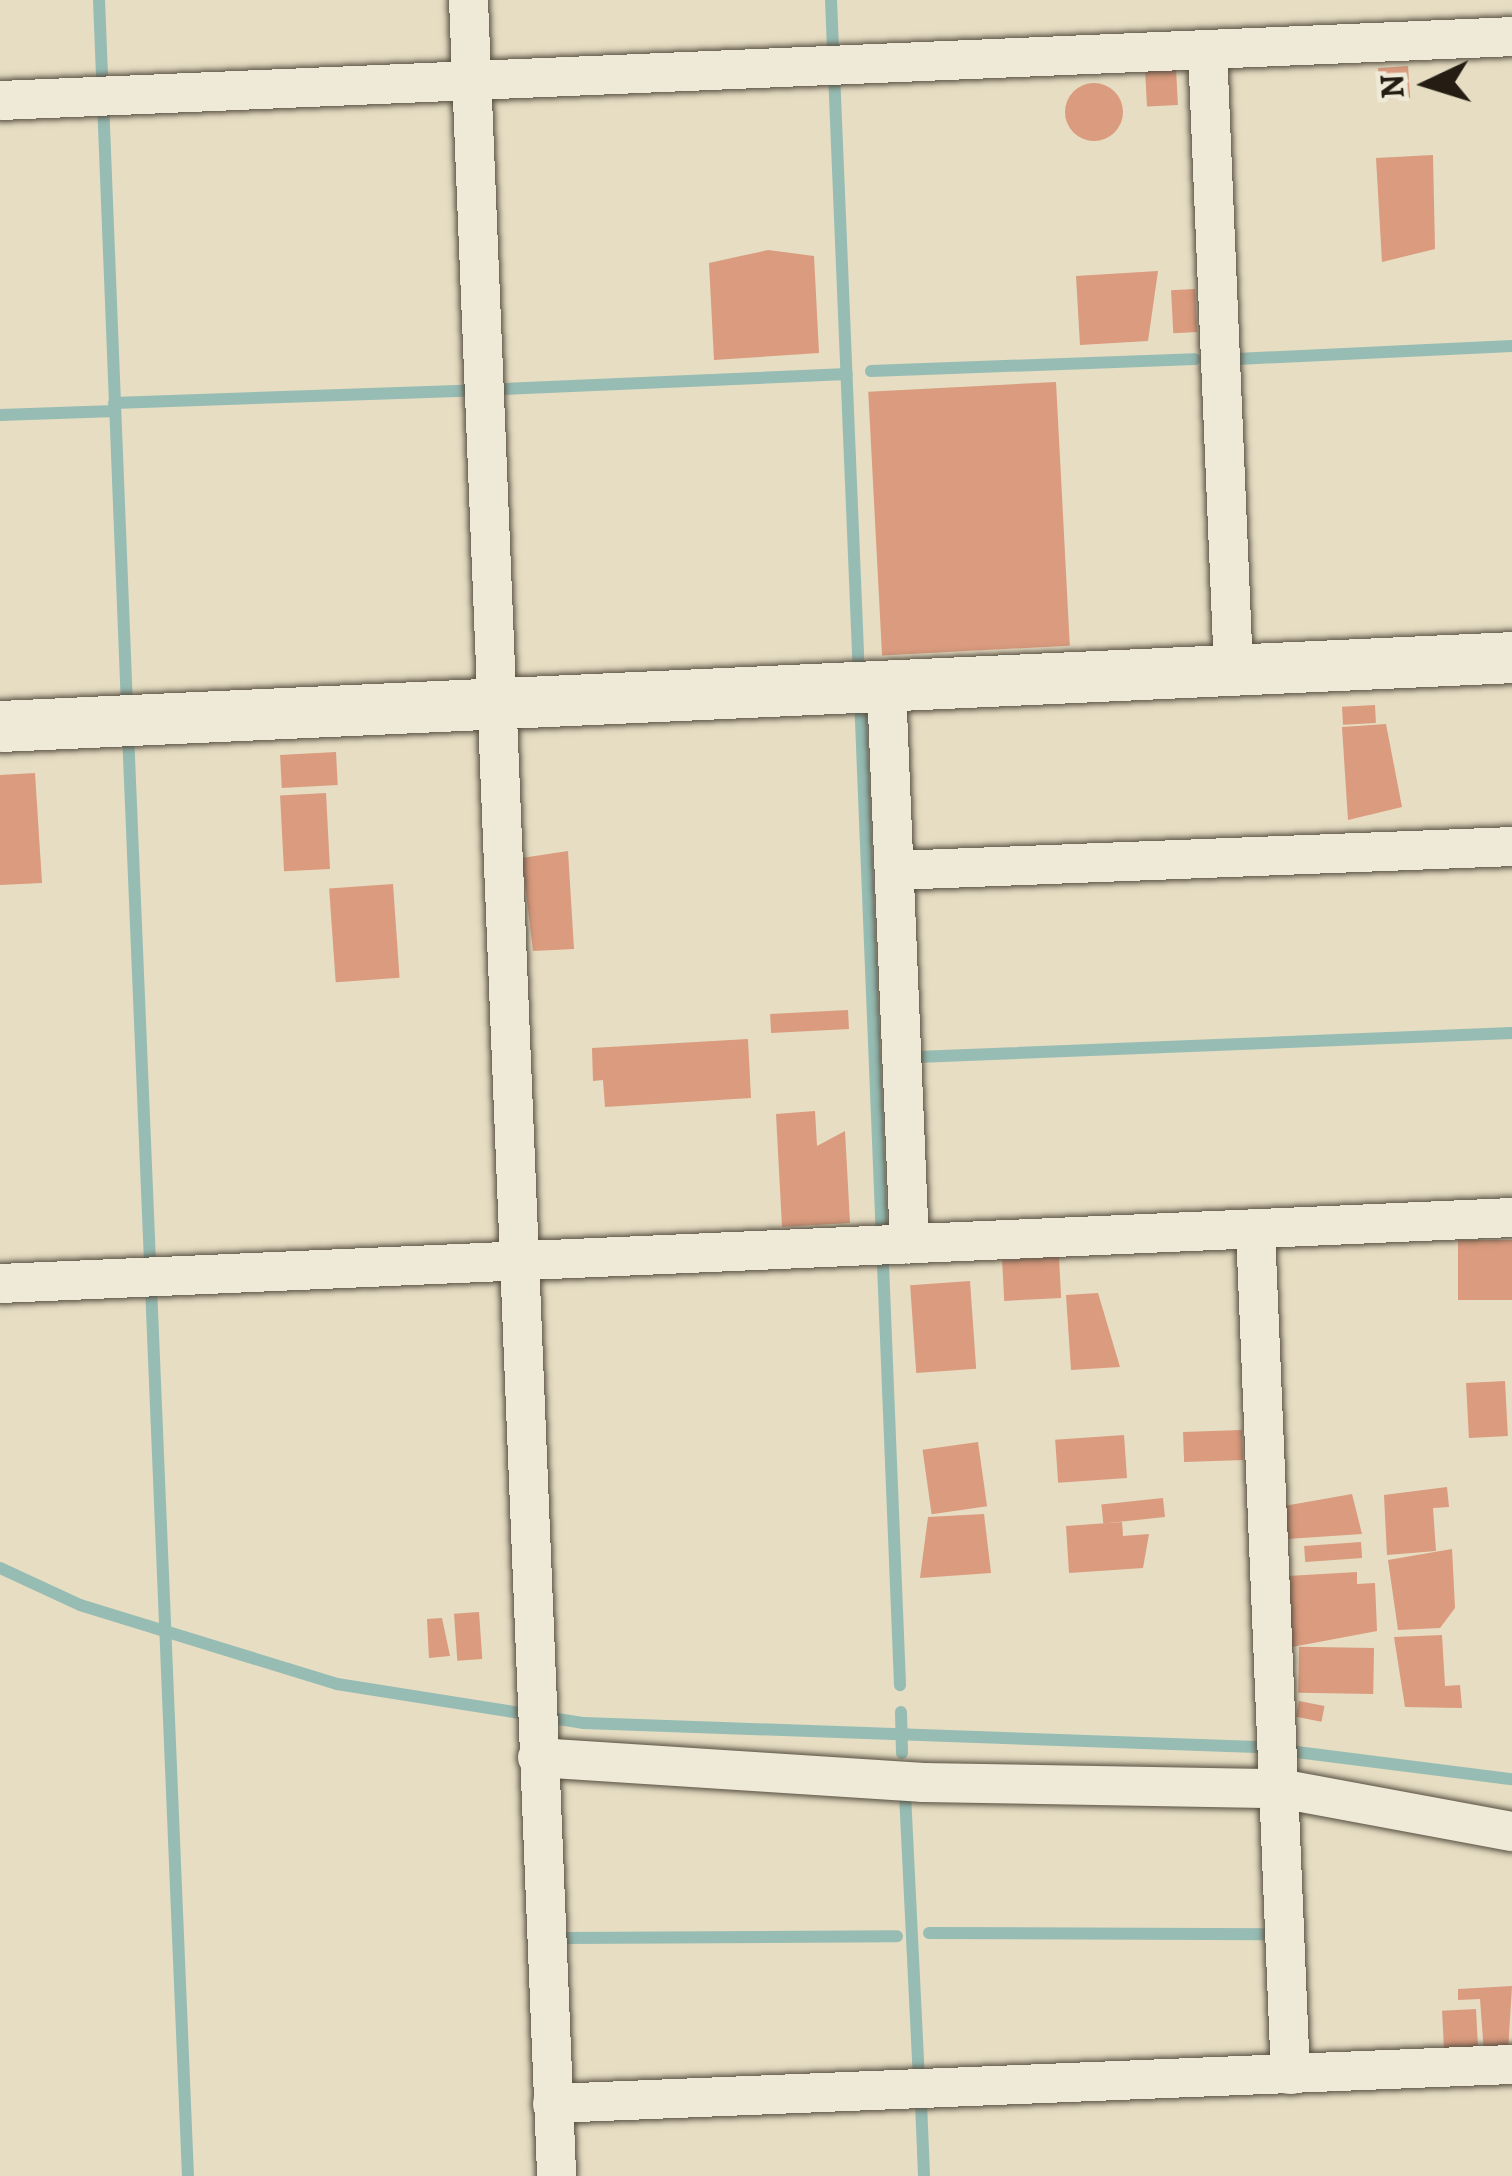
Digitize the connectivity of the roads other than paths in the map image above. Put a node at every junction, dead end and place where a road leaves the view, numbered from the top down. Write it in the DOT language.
graph roads {
  1 [pos="468,0"];
  2 [pos="1512,36"];
  3 [pos="1207,49"];
  4 [pos="472,81"];
  5 [pos="0,100"];
  6 [pos="1512,657"];
  7 [pos="1233,670"];
  8 [pos="870,686"];
  9 [pos="496,703"];
  10 [pos="0,726"];
  11 [pos="1512,846"];
  12 [pos="894,870"];
  13 [pos="1512,1217"];
  14 [pos="1255,1228"];
  15 [pos="890,1244"];
  16 [pos="519,1260"];
  17 [pos="0,1282"];
  18 [pos="536,1731"];
  19 [pos="1278,1765"];
  20 [pos="1512,1831"];
  21 [pos="1512,2064"];
  22 [pos="1290,2074"];
  23 [pos="552,2103"];
  24 [pos="556,2176"];
  1 -- 4 [label="street"];
  2 -- 3 [label="street"];
  3 -- 4 [label="street"];
  3 -- 7 [label="street"];
  4 -- 5 [label="street"];
  4 -- 9 [label="street"];
  6 -- 7 [label="street"];
  7 -- 8 [label="street"];
  8 -- 9 [label="street"];
  8 -- 12 [label="street"];
  9 -- 10 [label="street"];
  9 -- 16 [label="street"];
  11 -- 12 [label="street"];
  12 -- 15 [label="street"];
  13 -- 14 [label="street"];
  14 -- 15 [label="street"];
  14 -- 19 [label="street"];
  15 -- 16 [label="street"];
  16 -- 17 [label="street"];
  16 -- 18 [label="street"];
  18 -- 19 [label="street"];
  18 -- 23 [label="street"];
  19 -- 20 [label="street"];
  19 -- 22 [label="street"];
  21 -- 22 [label="street"];
  22 -- 23 [label="street"];
  23 -- 24 [label="street"];
}
